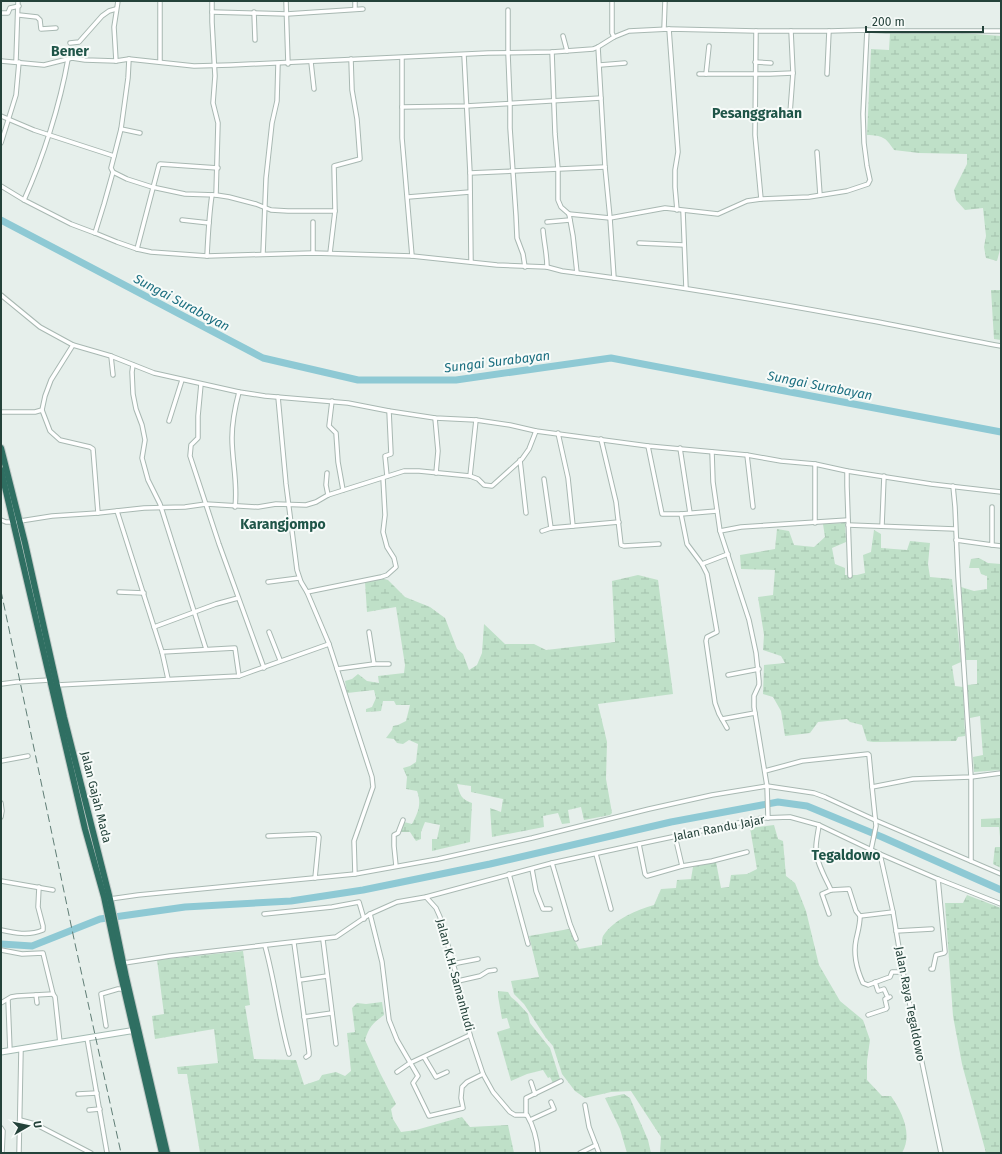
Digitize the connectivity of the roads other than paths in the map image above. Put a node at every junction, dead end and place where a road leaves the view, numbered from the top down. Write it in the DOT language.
graph roads {
  1 [pos="18,1"];
  2 [pos="118,1"];
  3 [pos="160,1"];
  4 [pos="212,1"];
  5 [pos="286,1"];
  6 [pos="355,1"];
  7 [pos="612,1"];
  8 [pos="665,1"];
  9 [pos="19,6"];
  10 [pos="116,9"];
  11 [pos="355,9"];
  12 [pos="363,9"];
  13 [pos="508,10"];
  14 [pos="212,12"];
  15 [pos="254,12"];
  16 [pos="1,13"];
  17 [pos="287,14"];
  18 [pos="19,16"];
  19 [pos="666,27"];
  20 [pos="56,28"];
  21 [pos="791,30"];
  22 [pos="867,30"];
  23 [pos="756,31"];
  24 [pos="829,31"];
  25 [pos="1001,31"];
  26 [pos="613,35"];
  27 [pos="564,36"];
  28 [pos="255,40"];
  29 [pos="70,43"];
  30 [pos="709,46"];
  31 [pos="598,47"];
  32 [pos="567,51"];
  33 [pos="552,52"];
  34 [pos="508,54"];
  35 [pos="464,55"];
  36 [pos="402,58"];
  37 [pos="68,59"];
  38 [pos="129,59"];
  39 [pos="161,59"];
  40 [pos="351,59"];
  41 [pos="17,60"];
  42 [pos="1,61"];
  43 [pos="116,61"];
  44 [pos="288,61"];
  45 [pos="311,62"];
  46 [pos="755,62"];
  47 [pos="771,63"];
  48 [pos="278,64"];
  49 [pos="625,64"];
  50 [pos="215,65"];
  51 [pos="600,65"];
  52 [pos="793,73"];
  53 [pos="699,74"];
  54 [pos="706,74"];
  55 [pos="755,74"];
  56 [pos="827,74"];
  57 [pos="314,89"];
  58 [pos="601,98"];
  59 [pos="554,100"];
  60 [pos="510,103"];
  61 [pos="466,106"];
  62 [pos="402,107"];
  63 [pos="790,113"];
  64 [pos="1,116"];
  65 [pos="9,119"];
  66 [pos="121,129"];
  67 [pos="140,133"];
  68 [pos="49,135"];
  69 [pos="1,143"];
  70 [pos="817,152"];
  71 [pos="114,156"];
  72 [pos="605,167"];
  73 [pos="218,168"];
  74 [pos="558,168"];
  75 [pos="514,169"];
  76 [pos="112,172"];
  77 [pos="470,173"];
  78 [pos="1,186"];
  79 [pos="152,187"];
  80 [pos="470,192"];
  81 [pos="214,195"];
  82 [pos="820,195"];
  83 [pos="408,197"];
  84 [pos="760,199"];
  85 [pos="24,200"];
  86 [pos="265,207"];
  87 [pos="677,210"];
  88 [pos="335,211"];
  89 [pos="682,211"];
  90 [pos="569,214"];
  91 [pos="610,218"];
  92 [pos="182,220"];
  93 [pos="570,220"];
  94 [pos="210,222"];
  95 [pos="313,222"];
  96 [pos="547,222"];
  97 [pos="543,230"];
  98 [pos="95,233"];
  99 [pos="639,243"];
  100 [pos="684,246"];
  101 [pos="137,249"];
  102 [pos="313,253"];
  103 [pos="330,253"];
  104 [pos="263,254"];
  105 [pos="206,256"];
  106 [pos="412,256"];
  107 [pos="471,262"];
  108 [pos="525,267"];
  109 [pos="547,267"];
  110 [pos="577,273"];
  111 [pos="614,278"];
  112 [pos="686,288"];
  113 [pos="1,295"];
  114 [pos="72,345"];
  115 [pos="1001,346"];
  116 [pos="112,356"];
  117 [pos="133,365"];
  118 [pos="113,375"];
  119 [pos="182,380"];
  120 [pos="201,384"];
  121 [pos="239,392"];
  122 [pos="278,397"];
  123 [pos="332,401"];
  124 [pos="42,410"];
  125 [pos="389,411"];
  126 [pos="1,412"];
  127 [pos="435,418"];
  128 [pos="476,420"];
  129 [pos="169,421"];
  130 [pos="536,431"];
  131 [pos="558,433"];
  132 [pos="602,439"];
  133 [pos="1,448"];
  134 [pos="649,448"];
  135 [pos="680,450"];
  136 [pos="712,453"];
  137 [pos="747,457"];
  138 [pos="520,460"];
  139 [pos="815,466"];
  140 [pos="1,470"];
  141 [pos="848,471"];
  142 [pos="327,473"];
  143 [pos="436,473"];
  144 [pos="470,476"];
  145 [pos="884,476"];
  146 [pos="384,479"];
  147 [pos="544,479"];
  148 [pos="953,488"];
  149 [pos="343,490"];
  150 [pos="1001,492"];
  151 [pos="328,495"];
  152 [pos="205,502"];
  153 [pos="160,504"];
  154 [pos="289,504"];
  155 [pos="236,505"];
  156 [pos="753,507"];
  157 [pos="992,507"];
  158 [pos="98,511"];
  159 [pos="117,511"];
  160 [pos="717,511"];
  161 [pos="690,513"];
  162 [pos="526,514"];
  163 [pos="681,514"];
  164 [pos="16,516"];
  165 [pos="1,520"];
  166 [pos="848,520"];
  167 [pos="619,522"];
  168 [pos="815,523"];
  169 [pos="848,525"];
  170 [pos="572,526"];
  171 [pos="882,526"];
  172 [pos="551,528"];
  173 [pos="955,529"];
  174 [pos="542,531"];
  175 [pos="720,531"];
  176 [pos="956,540"];
  177 [pos="659,544"];
  178 [pos="992,545"];
  179 [pos="1001,546"];
  180 [pos="728,554"];
  181 [pos="702,564"];
  182 [pos="850,576"];
  183 [pos="299,578"];
  184 [pos="268,582"];
  185 [pos="119,592"];
  186 [pos="307,592"];
  187 [pos="144,593"];
  188 [pos="238,598"];
  189 [pos="195,612"];
  190 [pos="154,627"];
  191 [pos="269,632"];
  192 [pos="369,632"];
  193 [pos="328,644"];
  194 [pos="206,649"];
  195 [pos="162,652"];
  196 [pos="280,660"];
  197 [pos="374,664"];
  198 [pos="390,664"];
  199 [pos="264,668"];
  200 [pos="336,668"];
  201 [pos="759,669"];
  202 [pos="728,675"];
  203 [pos="239,676"];
  204 [pos="168,679"];
  205 [pos="50,680"];
  206 [pos="1,684"];
  207 [pos="57,685"];
  208 [pos="755,713"];
  209 [pos="722,719"];
  210 [pos="727,728"];
  211 [pos="28,756"];
  212 [pos="1,761"];
  213 [pos="765,771"];
  214 [pos="1001,773"];
  215 [pos="971,777"];
  216 [pos="767,786"];
  217 [pos="872,787"];
  218 [pos="1,803"];
  219 [pos="768,816"];
  220 [pos="1,817"];
  221 [pos="403,820"];
  222 [pos="875,820"];
  223 [pos="819,825"];
  224 [pos="268,836"];
  225 [pos="676,838"];
  226 [pos="639,847"];
  227 [pos="871,850"];
  228 [pos="747,852"];
  229 [pos="880,854"];
  230 [pos="596,857"];
  231 [pos="971,861"];
  232 [pos="395,862"];
  233 [pos="682,866"];
  234 [pos="553,867"];
  235 [pos="532,872"];
  236 [pos="355,874"];
  237 [pos="1001,874"];
  238 [pos="315,878"];
  239 [pos="510,878"];
  240 [pos="938,879"];
  241 [pos="1,881"];
  242 [pos="40,887"];
  243 [pos="53,890"];
  244 [pos="832,890"];
  245 [pos="426,897"];
  246 [pos="110,899"];
  247 [pos="1001,904"];
  248 [pos="109,908"];
  249 [pos="550,909"];
  250 [pos="611,909"];
  251 [pos="893,912"];
  252 [pos="264,914"];
  253 [pos="370,914"];
  254 [pos="829,914"];
  255 [pos="860,916"];
  256 [pos="364,919"];
  257 [pos="113,925"];
  258 [pos="932,929"];
  259 [pos="1,930"];
  260 [pos="896,931"];
  261 [pos="576,938"];
  262 [pos="323,940"];
  263 [pos="294,943"];
  264 [pos="528,944"];
  265 [pos="265,946"];
  266 [pos="1,950"];
  267 [pos="478,959"];
  268 [pos="124,963"];
  269 [pos="452,964"];
  270 [pos="931,969"];
  271 [pos="495,970"];
  272 [pos="903,972"];
  273 [pos="327,976"];
  274 [pos="300,980"];
  275 [pos="458,981"];
  276 [pos="875,982"];
  277 [pos="124,989"];
  278 [pos="36,994"];
  279 [pos="53,994"];
  280 [pos="8,1000"];
  281 [pos="1,1003"];
  282 [pos="37,1003"];
  283 [pos="332,1013"];
  284 [pos="868,1015"];
  285 [pos="304,1017"];
  286 [pos="106,1026"];
  287 [pos="136,1030"];
  288 [pos="470,1035"];
  289 [pos="87,1038"];
  290 [pos="60,1043"];
  291 [pos="336,1044"];
  292 [pos="21,1050"];
  293 [pos="10,1051"];
  294 [pos="1,1052"];
  295 [pos="289,1054"];
  296 [pos="306,1057"];
  297 [pos="424,1057"];
  298 [pos="410,1063"];
  299 [pos="146,1070"];
  300 [pos="397,1072"];
  301 [pos="447,1072"];
  302 [pos="483,1074"];
  303 [pos="561,1081"];
  304 [pos="531,1082"];
  305 [pos="97,1093"];
  306 [pos="78,1094"];
  307 [pos="534,1094"];
  308 [pos="551,1102"];
  309 [pos="585,1105"];
  310 [pos="100,1109"];
  311 [pos="88,1110"];
  312 [pos="526,1115"];
  313 [pos="20,1120"];
  314 [pos="530,1120"];
  315 [pos="1,1128"];
  316 [pos="2,1145"];
  317 [pos="596,1145"];
  318 [pos="2,1153"];
  319 [pos="19,1153"];
  320 [pos="91,1153"];
  321 [pos="107,1153"];
  322 [pos="162,1153"];
  323 [pos="167,1153"];
  324 [pos="538,1153"];
  325 [pos="580,1153"];
  326 [pos="599,1153"];
  327 [pos="941,1153"];
  1 -- 9 [label="street"];
  2 -- 10 [label="street"];
  3 -- 39 [label="street"];
  4 -- 14 [label="street"];
  5 -- 17 [label="street"];
  6 -- 11 [label="street"];
  7 -- 26 [label="street"];
  8 -- 19 [label="street"];
  9 -- 16 [label="street"];
  9 -- 18 [label="street"];
  10 -- 29 [label="street"];
  10 -- 43 [label="street"];
  11 -- 12 [label="street"];
  11 -- 17 [label="street"];
  13 -- 34 [label="street"];
  14 -- 15 [label="street"];
  14 -- 50 [label="street"];
  15 -- 17 [label="street"];
  15 -- 28 [label="street"];
  17 -- 44 [label="street"];
  18 -- 20 [label="street"];
  18 -- 41 [label="street"];
  19 -- 23 [label="street"];
  19 -- 26 [label="street"];
  19 -- 87 [label="street"];
  21 -- 23 [label="street"];
  21 -- 24 [label="street"];
  21 -- 52 [label="street"];
  22 -- 24 [label="street"];
  22 -- 25 [label="street"];
  22 -- 82 [label="street"];
  23 -- 46 [label="street"];
  24 -- 56 [label="street"];
  26 -- 31 [label="street"];
  27 -- 32 [label="street"];
  30 -- 54 [label="street"];
  31 -- 32 [label="street"];
  31 -- 51 [label="street"];
  32 -- 33 [label="street"];
  33 -- 34 [label="street"];
  33 -- 59 [label="street"];
  34 -- 35 [label="street"];
  34 -- 60 [label="street"];
  35 -- 36 [label="street"];
  35 -- 61 [label="street"];
  36 -- 40 [label="street"];
  36 -- 62 [label="street"];
  37 -- 41 [label="street"];
  37 -- 43 [label="street"];
  37 -- 68 [label="street"];
  38 -- 39 [label="street"];
  38 -- 43 [label="street"];
  38 -- 66 [label="street"];
  39 -- 50 [label="street"];
  40 -- 45 [label="street"];
  40 -- 88 [label="street"];
  41 -- 42 [label="street"];
  41 -- 65 [label="street"];
  44 -- 45 [label="street"];
  44 -- 48 [label="street"];
  45 -- 57 [label="street"];
  46 -- 47 [label="street"];
  46 -- 55 [label="street"];
  48 -- 50 [label="street"];
  48 -- 86 [label="street"];
  49 -- 51 [label="street"];
  50 -- 73 [label="street"];
  51 -- 58 [label="street"];
  52 -- 55 [label="street"];
  52 -- 63 [label="street"];
  53 -- 54 [label="street"];
  54 -- 55 [label="street"];
  55 -- 84 [label="street"];
  58 -- 59 [label="street"];
  58 -- 72 [label="street"];
  59 -- 60 [label="street"];
  59 -- 74 [label="street"];
  60 -- 61 [label="street"];
  60 -- 75 [label="street"];
  61 -- 62 [label="street"];
  61 -- 77 [label="street"];
  62 -- 83 [label="street"];
  64 -- 65 [label="street"];
  65 -- 68 [label="street"];
  65 -- 69 [label="street"];
  66 -- 67 [label="street"];
  66 -- 71 [label="street"];
  68 -- 71 [label="street"];
  68 -- 85 [label="street"];
  70 -- 82 [label="street"];
  71 -- 76 [label="street"];
  72 -- 74 [label="street"];
  72 -- 91 [label="street"];
  73 -- 79 [label="street"];
  73 -- 81 [label="street"];
  74 -- 75 [label="street"];
  74 -- 90 [label="street"];
  75 -- 77 [label="street"];
  75 -- 108 [label="street"];
  76 -- 79 [label="street"];
  76 -- 98 [label="street"];
  77 -- 80 [label="street"];
  78 -- 85 [label="street"];
  79 -- 81 [label="street"];
  79 -- 101 [label="street"];
  80 -- 83 [label="street"];
  80 -- 107 [label="street"];
  81 -- 86 [label="street"];
  81 -- 94 [label="street"];
  82 -- 84 [label="street"];
  83 -- 106 [label="street"];
  84 -- 89 [label="street"];
  85 -- 98 [label="street"];
  86 -- 88 [label="street"];
  86 -- 104 [label="street"];
  87 -- 89 [label="street"];
  87 -- 91 [label="street"];
  88 -- 103 [label="street"];
  89 -- 100 [label="street"];
  90 -- 91 [label="street"];
  90 -- 93 [label="street"];
  91 -- 111 [label="street"];
  92 -- 94 [label="street"];
  93 -- 96 [label="street"];
  93 -- 110 [label="street"];
  94 -- 105 [label="street"];
  95 -- 102 [label="street"];
  97 -- 109 [label="street"];
  98 -- 101 [label="street"];
  99 -- 100 [label="street"];
  100 -- 112 [label="street"];
  101 -- 105 [label="street"];
  102 -- 103 [label="street"];
  102 -- 104 [label="street"];
  103 -- 106 [label="street"];
  104 -- 105 [label="street"];
  106 -- 107 [label="street"];
  107 -- 108 [label="street"];
  108 -- 109 [label="street"];
  109 -- 110 [label="street"];
  110 -- 111 [label="street"];
  111 -- 112 [label="street"];
  112 -- 115 [label="street"];
  113 -- 114 [label="street"];
  114 -- 116 [label="street"];
  114 -- 124 [label="street"];
  116 -- 117 [label="street"];
  116 -- 118 [label="street"];
  117 -- 119 [label="street"];
  117 -- 153 [label="street"];
  119 -- 120 [label="street"];
  119 -- 129 [label="street"];
  120 -- 121 [label="street"];
  120 -- 152 [label="street"];
  121 -- 122 [label="street"];
  121 -- 155 [label="street"];
  122 -- 123 [label="street"];
  122 -- 154 [label="street"];
  123 -- 125 [label="street"];
  123 -- 149 [label="street"];
  124 -- 126 [label="street"];
  124 -- 158 [label="street"];
  125 -- 127 [label="street"];
  125 -- 146 [label="street"];
  127 -- 128 [label="street"];
  127 -- 143 [label="street"];
  128 -- 130 [label="street"];
  128 -- 144 [label="street"];
  130 -- 131 [label="street"];
  130 -- 138 [label="street"];
  131 -- 132 [label="street"];
  131 -- 170 [label="street"];
  132 -- 134 [label="street"];
  132 -- 167 [label="street"];
  133 -- 164 [label="highway, Jalan Gajah Mada"];
  134 -- 135 [label="street"];
  134 -- 163 [label="street"];
  135 -- 136 [label="street"];
  135 -- 161 [label="street"];
  136 -- 137 [label="street"];
  136 -- 160 [label="street"];
  137 -- 139 [label="street"];
  137 -- 156 [label="street"];
  138 -- 144 [label="street"];
  138 -- 162 [label="street"];
  139 -- 141 [label="street"];
  139 -- 168 [label="street"];
  140 -- 164 [label="highway, Jalan Gajah Mada"];
  141 -- 145 [label="street"];
  141 -- 166 [label="street"];
  142 -- 151 [label="street"];
  143 -- 144 [label="street"];
  143 -- 146 [label="street"];
  145 -- 148 [label="street"];
  145 -- 171 [label="street"];
  146 -- 149 [label="street"];
  146 -- 186 [label="street"];
  147 -- 172 [label="street"];
  148 -- 150 [label="street"];
  148 -- 173 [label="street"];
  149 -- 151 [label="street"];
  151 -- 154 [label="street"];
  152 -- 153 [label="street"];
  152 -- 155 [label="street"];
  152 -- 188 [label="street"];
  153 -- 159 [label="street"];
  153 -- 189 [label="street"];
  154 -- 155 [label="street"];
  154 -- 183 [label="street"];
  157 -- 178 [label="street"];
  158 -- 159 [label="street"];
  158 -- 164 [label="street"];
  159 -- 187 [label="street"];
  160 -- 161 [label="street"];
  160 -- 175 [label="street"];
  161 -- 163 [label="street"];
  163 -- 181 [label="street"];
  164 -- 165 [label="street"];
  164 -- 205 [label="highway, Jalan Gajah Mada"];
  164 -- 207 [label="highway, Jalan Gajah Mada"];
  166 -- 168 [label="street"];
  166 -- 169 [label="street"];
  167 -- 170 [label="street"];
  167 -- 177 [label="street"];
  168 -- 175 [label="street"];
  169 -- 171 [label="street"];
  169 -- 182 [label="street"];
  170 -- 172 [label="street"];
  171 -- 173 [label="street"];
  172 -- 174 [label="street"];
  173 -- 176 [label="street"];
  175 -- 180 [label="street"];
  176 -- 178 [label="street"];
  176 -- 215 [label="street"];
  178 -- 179 [label="street"];
  180 -- 181 [label="street"];
  180 -- 201 [label="street"];
  181 -- 209 [label="street"];
  183 -- 184 [label="street"];
  183 -- 186 [label="street"];
  185 -- 187 [label="street"];
  186 -- 193 [label="street"];
  187 -- 190 [label="street"];
  188 -- 189 [label="street"];
  188 -- 199 [label="street"];
  189 -- 190 [label="street"];
  189 -- 194 [label="street"];
  190 -- 195 [label="street"];
  191 -- 196 [label="street"];
  192 -- 197 [label="street"];
  193 -- 196 [label="street"];
  193 -- 200 [label="street"];
  194 -- 195 [label="street"];
  194 -- 203 [label="street"];
  195 -- 204 [label="street"];
  196 -- 199 [label="street"];
  197 -- 198 [label="street"];
  197 -- 200 [label="street"];
  199 -- 203 [label="street"];
  200 -- 236 [label="street"];
  201 -- 202 [label="street"];
  201 -- 208 [label="street"];
  203 -- 204 [label="street"];
  204 -- 207 [label="street"];
  205 -- 206 [label="street"];
  205 -- 248 [label="highway, Jalan Gajah Mada"];
  207 -- 246 [label="highway, Jalan Gajah Mada"];
  208 -- 209 [label="street"];
  208 -- 213 [label="street"];
  209 -- 210 [label="street"];
  211 -- 212 [label="street"];
  213 -- 216 [label="street"];
  213 -- 217 [label="street"];
  214 -- 215 [label="street"];
  215 -- 217 [label="street"];
  215 -- 231 [label="street"];
  216 -- 219 [label="street"];
  216 -- 222 [label="street"];
  216 -- 232 [label="street"];
  217 -- 222 [label="street"];
  218 -- 220 [label="street"];
  219 -- 223 [label="street, Jalan Randu Jajar"];
  219 -- 225 [label="street, Jalan Randu Jajar"];
  221 -- 232 [label="street"];
  222 -- 227 [label="street"];
  222 -- 231 [label="street"];
  223 -- 227 [label="street, Jalan Randu Jajar"];
  223 -- 244 [label="street"];
  224 -- 238 [label="street"];
  225 -- 226 [label="street, Jalan Randu Jajar"];
  225 -- 233 [label="street"];
  226 -- 230 [label="street, Jalan Randu Jajar"];
  226 -- 233 [label="street"];
  227 -- 229 [label="street, Jalan Randu Jajar"];
  228 -- 233 [label="street"];
  229 -- 240 [label="street, Jalan Randu Jajar"];
  229 -- 251 [label="street, Jalan Raya Tegaldowo"];
  230 -- 234 [label="street, Jalan Randu Jajar"];
  230 -- 250 [label="street"];
  231 -- 237 [label="street"];
  232 -- 236 [label="street"];
  234 -- 235 [label="street, Jalan Randu Jajar"];
  234 -- 261 [label="street"];
  235 -- 239 [label="street, Jalan Randu Jajar"];
  235 -- 249 [label="street"];
  236 -- 238 [label="street"];
  238 -- 246 [label="street"];
  239 -- 245 [label="street, Jalan Randu Jajar"];
  239 -- 264 [label="street"];
  240 -- 247 [label="street, Jalan Randu Jajar"];
  240 -- 270 [label="street"];
  241 -- 242 [label="street"];
  242 -- 243 [label="street"];
  242 -- 259 [label="street"];
  244 -- 254 [label="street"];
  244 -- 255 [label="street"];
  245 -- 253 [label="street"];
  245 -- 269 [label="street, Jalan K.H. Samanhudi"];
  246 -- 248 [label="highway, Jalan Gajah Mada"];
  248 -- 257 [label="highway, Jalan Gajah Mada"];
  251 -- 255 [label="street"];
  251 -- 260 [label="street, Jalan Raya Tegaldowo"];
  252 -- 256 [label="street"];
  253 -- 256 [label="street"];
  253 -- 298 [label="street"];
  255 -- 276 [label="street"];
  256 -- 262 [label="street"];
  257 -- 268 [label="highway, Jalan Gajah Mada"];
  257 -- 277 [label="highway, Jalan Gajah Mada"];
  258 -- 260 [label="street"];
  260 -- 272 [label="street, Jalan Raya Tegaldowo"];
  262 -- 263 [label="street"];
  262 -- 273 [label="street"];
  263 -- 265 [label="street"];
  263 -- 274 [label="street"];
  265 -- 268 [label="street"];
  265 -- 295 [label="street"];
  266 -- 279 [label="street"];
  267 -- 269 [label="street"];
  268 -- 287 [label="highway, Jalan Gajah Mada"];
  269 -- 275 [label="street, Jalan K.H. Samanhudi"];
  271 -- 275 [label="street"];
  272 -- 276 [label="street"];
  272 -- 327 [label="street, Jalan Raya Tegaldowo"];
  273 -- 274 [label="street"];
  273 -- 283 [label="street"];
  274 -- 285 [label="street"];
  275 -- 288 [label="street, Jalan K.H. Samanhudi"];
  276 -- 284 [label="street"];
  277 -- 286 [label="street"];
  277 -- 287 [label="highway, Jalan Gajah Mada"];
  278 -- 279 [label="street"];
  278 -- 280 [label="street"];
  278 -- 282 [label="street"];
  279 -- 290 [label="street"];
  280 -- 281 [label="street"];
  280 -- 293 [label="street"];
  283 -- 285 [label="street"];
  283 -- 291 [label="street"];
  285 -- 296 [label="street"];
  287 -- 289 [label="street"];
  287 -- 299 [label="highway, Jalan Gajah Mada"];
  288 -- 297 [label="street"];
  288 -- 302 [label="street, Jalan K.H. Samanhudi"];
  289 -- 290 [label="street"];
  289 -- 305 [label="street"];
  290 -- 292 [label="street"];
  292 -- 293 [label="street"];
  292 -- 313 [label="street"];
  293 -- 294 [label="street"];
  297 -- 298 [label="street"];
  297 -- 301 [label="street"];
  298 -- 300 [label="street"];
  298 -- 302 [label="street"];
  299 -- 322 [label="highway, Jalan Gajah Mada"];
  299 -- 323 [label="highway, Jalan Gajah Mada"];
  302 -- 312 [label="street, Jalan K.H. Samanhudi"];
  303 -- 307 [label="street"];
  304 -- 307 [label="street"];
  305 -- 306 [label="street"];
  305 -- 310 [label="street"];
  307 -- 312 [label="street"];
  308 -- 314 [label="street"];
  309 -- 317 [label="street"];
  310 -- 311 [label="street"];
  310 -- 321 [label="street"];
  312 -- 314 [label="street"];
  313 -- 319 [label="street"];
  313 -- 320 [label="street"];
  314 -- 324 [label="street"];
  315 -- 316 [label="street"];
  316 -- 318 [label="street"];
  317 -- 325 [label="street"];
  317 -- 326 [label="street"];
}
